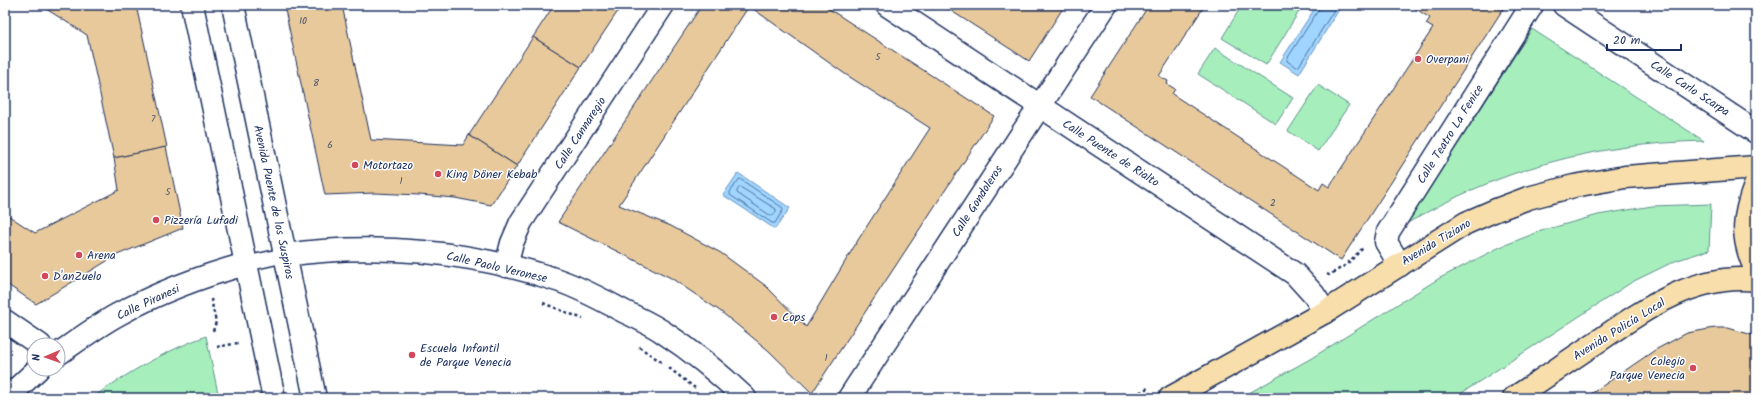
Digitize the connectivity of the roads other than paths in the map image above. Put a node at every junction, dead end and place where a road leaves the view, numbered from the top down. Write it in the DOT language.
graph roads {
  1 [pos="192,5"];
  2 [pos="233,5"];
  3 [pos="663,5"];
  4 [pos="887,5"];
  5 [pos="1106,5"];
  6 [pos="1532,5"];
  7 [pos="1564,5"];
  8 [pos="1039,106"];
  9 [pos="1756,132"];
  10 [pos="1756,167"];
  11 [pos="1756,183"];
  12 [pos="285,255"];
  13 [pos="246,264"];
  14 [pos="1400,265"];
  15 [pos="506,266"];
  16 [pos="1756,270"];
  17 [pos="1756,280"];
  18 [pos="1325,312"];
  19 [pos="5,321"];
  20 [pos="28,337"];
  21 [pos="66,349"];
  22 [pos="29,377"];
  23 [pos="7,398"];
  24 [pos="274,398"];
  25 [pos="315,398"];
  26 [pos="745,398"];
  27 [pos="848,398"];
  28 [pos="1170,398"];
  29 [pos="1514,398"];
  1 -- 13 [label="street"];
  2 -- 12 [label="street, Avenida Puente de los Suspiros"];
  3 -- 15 [label="street, Calle Cannaregio"];
  4 -- 8 [label="street, Calle Puente de Rialto"];
  5 -- 8 [label="street, Calle Gondoleros"];
  6 -- 14 [label="street, Calle Teatro La Fenice"];
  7 -- 9 [label="street, Calle Carlo Scarpa"];
  8 -- 18 [label="street, Calle Puente de Rialto"];
  8 -- 27 [label="street, Calle Gondoleros"];
  10 -- 14 [label="main road, Avenida Tiziano"];
  11 -- 16 [label="main road"];
  12 -- 13 [label="lane"];
  12 -- 15 [label="street, Calle Paolo Veronese"];
  12 -- 25 [label="street, Avenida Puente de los Suspiros"];
  13 -- 21 [label="street, Calle Piranesi"];
  13 -- 24 [label="street"];
  14 -- 18 [label="main road, Avenida Tiziano"];
  15 -- 26 [label="street, Calle Paolo Veronese"];
  17 -- 29 [label="main road, Avenida Policía Local"];
  18 -- 28 [label="main road, Avenida Tiziano"];
  19 -- 20 [label="street"];
  22 -- 23 [label="street"];
}
